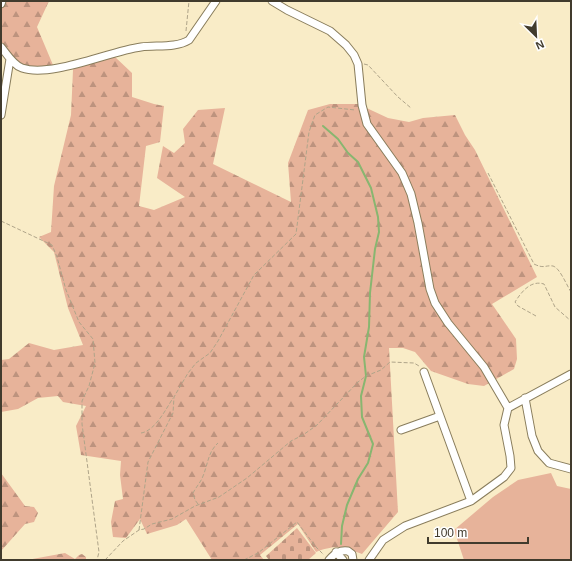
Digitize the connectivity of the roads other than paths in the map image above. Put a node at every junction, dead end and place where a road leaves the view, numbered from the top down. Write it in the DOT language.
graph roads {
  1 [pos="216,1"];
  2 [pos="272,1"];
  3 [pos="1,47"];
  4 [pos="10,59"];
  5 [pos="1,115"];
  6 [pos="424,372"];
  7 [pos="571,374"];
  8 [pos="525,398"];
  9 [pos="508,408"];
  10 [pos="440,416"];
  11 [pos="401,430"];
  12 [pos="571,469"];
  13 [pos="471,501"];
  14 [pos="336,552"];
  15 [pos="329,560"];
  16 [pos="343,560"];
  17 [pos="353,560"];
  18 [pos="369,560"];
  1 -- 4 [label="street"];
  2 -- 9 [label="street"];
  3 -- 4 [label="street"];
  4 -- 5 [label="street"];
  6 -- 10 [label="street"];
  7 -- 8 [label="street"];
  8 -- 9 [label="street"];
  8 -- 12 [label="street"];
  9 -- 13 [label="street"];
  10 -- 11 [label="street"];
  10 -- 13 [label="street"];
  13 -- 18 [label="street"];
  14 -- 15 [label="street"];
  14 -- 16 [label="street"];
  14 -- 17 [label="street"];
}
